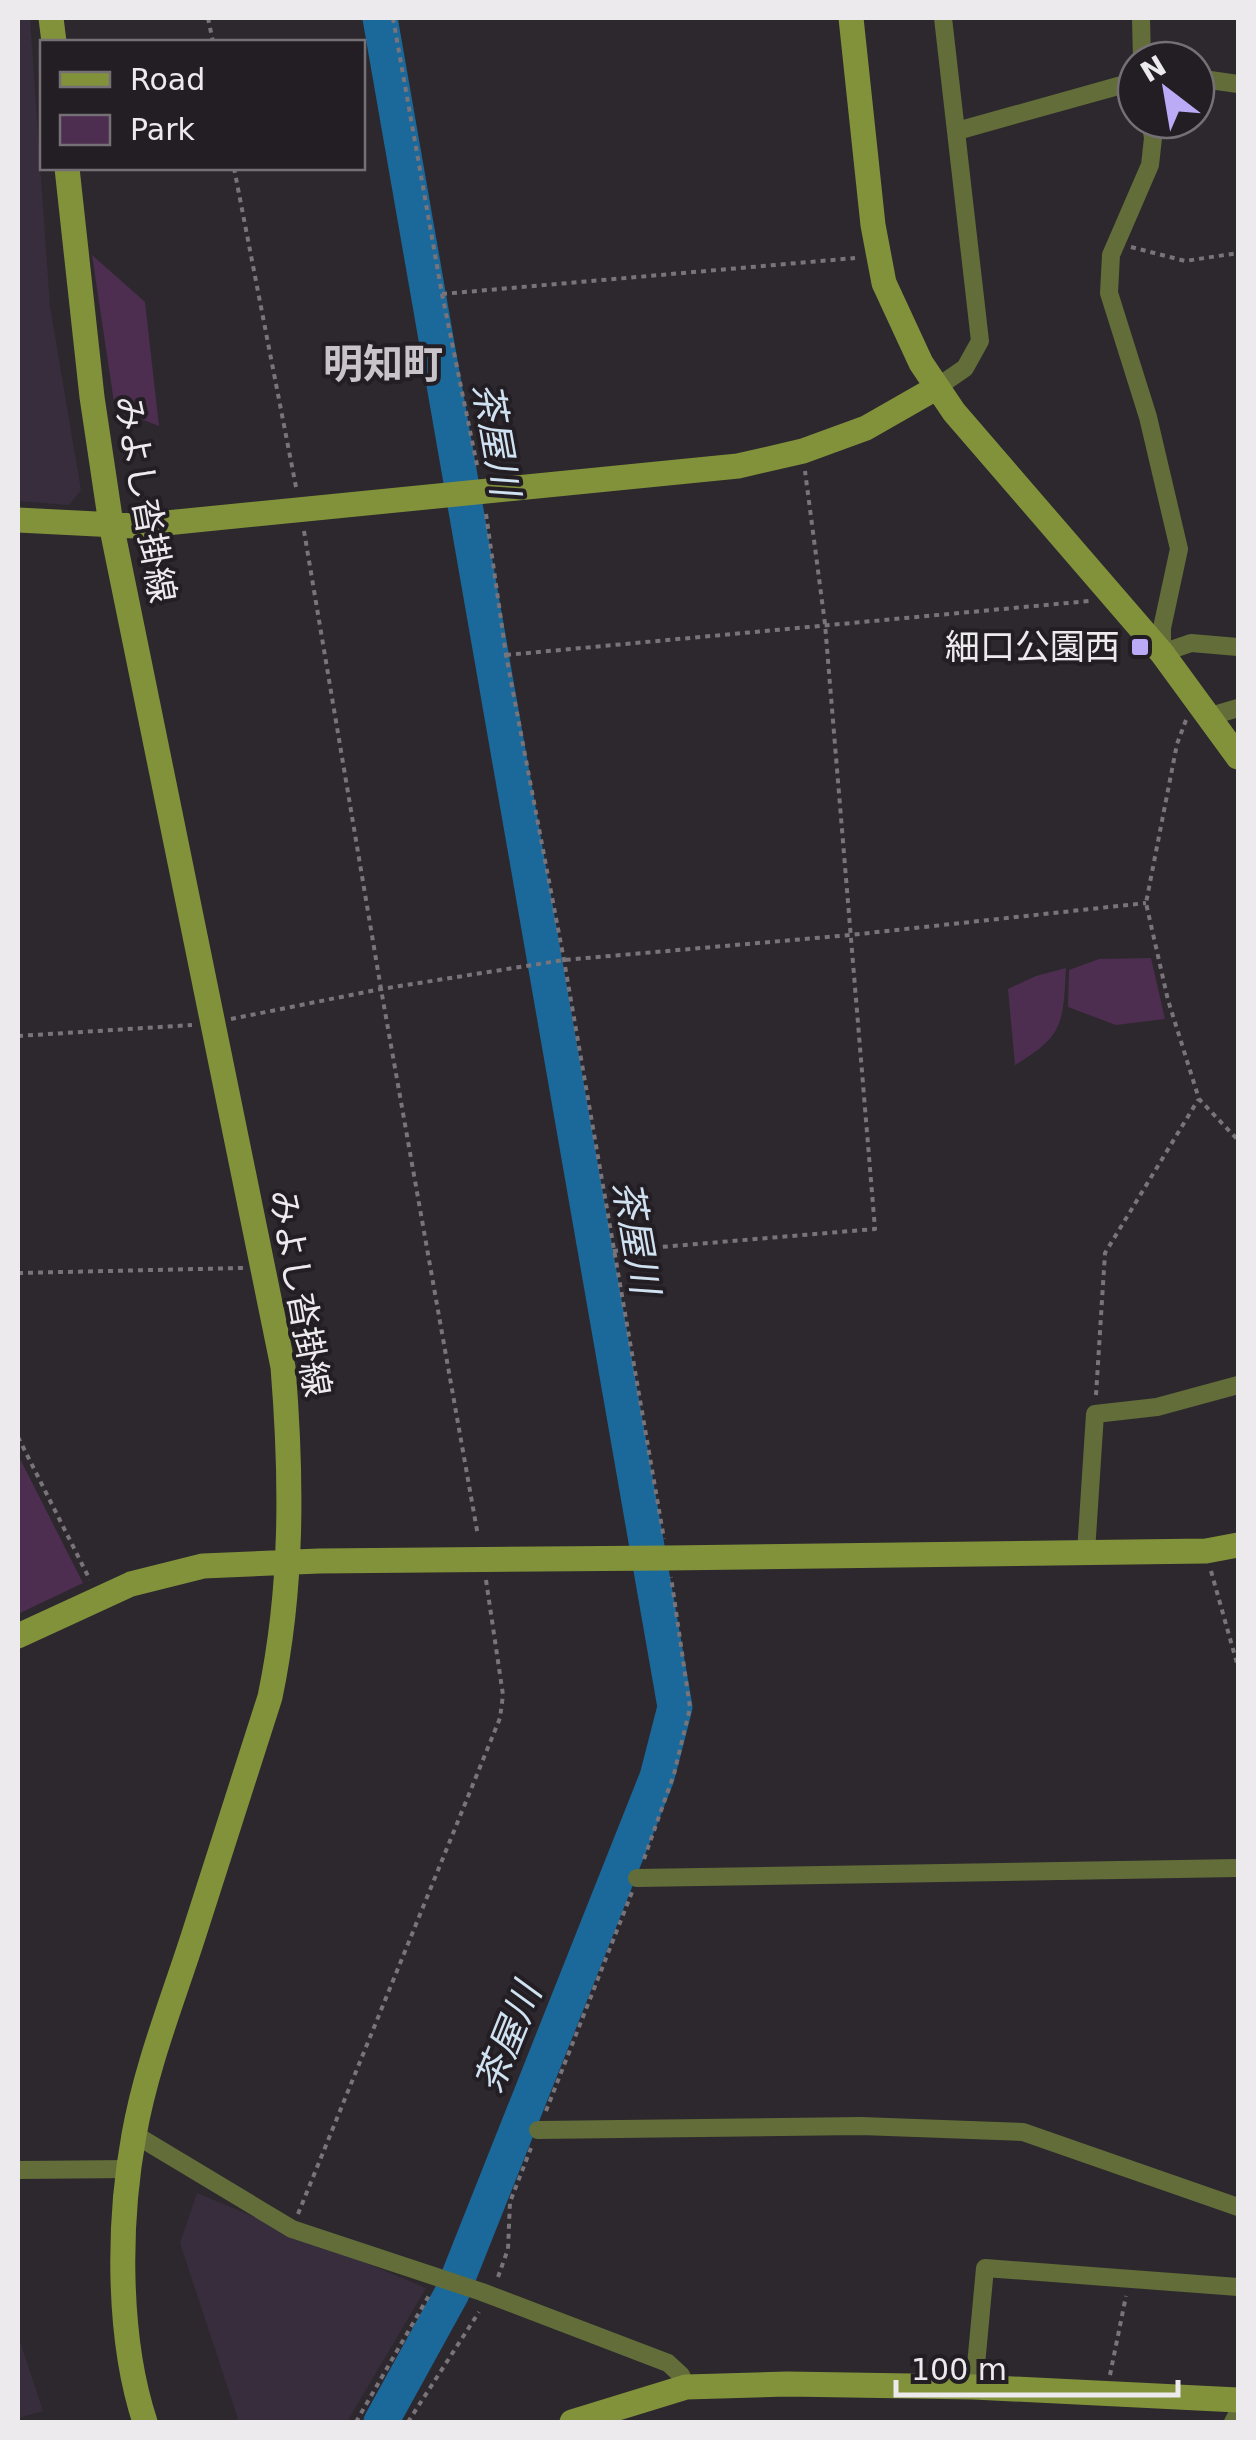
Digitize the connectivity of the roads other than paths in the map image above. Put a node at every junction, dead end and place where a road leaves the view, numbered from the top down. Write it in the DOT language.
graph roads {
  1 [pos="851,18"];
  2 [pos="943,18"];
  3 [pos="1116,87"];
  4 [pos="957,131"];
  5 [pos="1153,140"];
  6 [pos="67,170"];
  7 [pos="936,388"];
  8 [pos="18,520"];
  9 [pos="111,524"];
  10 [pos="1238,647"];
  11 [pos="1162,654"];
  12 [pos="1203,706"];
  13 [pos="1238,708"];
  14 [pos="1238,757"];
  15 [pos="1238,1385"];
  16 [pos="1238,1545"];
  17 [pos="1086,1552"];
  18 [pos="290,1562"];
  19 [pos="18,1636"];
  20 [pos="1238,1868"];
  21 [pos="637,1878"];
  22 [pos="538,2130"];
  23 [pos="134,2134"];
  24 [pos="130,2169"];
  25 [pos="18,2170"];
  26 [pos="1238,2207"];
  27 [pos="1238,2287"];
  28 [pos="686,2387"];
  29 [pos="974,2388"];
  30 [pos="1238,2400"];
  31 [pos="1238,2413"];
  32 [pos="145,2422"];
  33 [pos="572,2422"];
  34 [pos="1232,2422"];
  1 -- 7 [label="street"];
  2 -- 4 [label="street"];
  3 -- 4 [label="street"];
  4 -- 7 [label="street"];
  5 -- 11 [label="street"];
  6 -- 9 [label="street, みよし沓掛線"];
  7 -- 9 [label="street"];
  7 -- 11 [label="street"];
  8 -- 9 [label="street"];
  9 -- 18 [label="street, みよし沓掛線"];
  10 -- 11 [label="street"];
  11 -- 12 [label="street"];
  12 -- 13 [label="street"];
  12 -- 14 [label="street"];
  15 -- 17 [label="street"];
  16 -- 17 [label="street"];
  17 -- 18 [label="street"];
  18 -- 19 [label="street"];
  18 -- 23 [label="street, みよし沓掛線"];
  20 -- 21 [label="street"];
  22 -- 26 [label="street"];
  23 -- 24 [label="street, みよし沓掛線"];
  23 -- 28 [label="street"];
  24 -- 25 [label="street"];
  24 -- 32 [label="street, みよし沓掛線"];
  27 -- 29 [label="street"];
  28 -- 29 [label="street"];
  28 -- 33 [label="street"];
  29 -- 30 [label="street"];
  31 -- 34 [label="street"];
}
